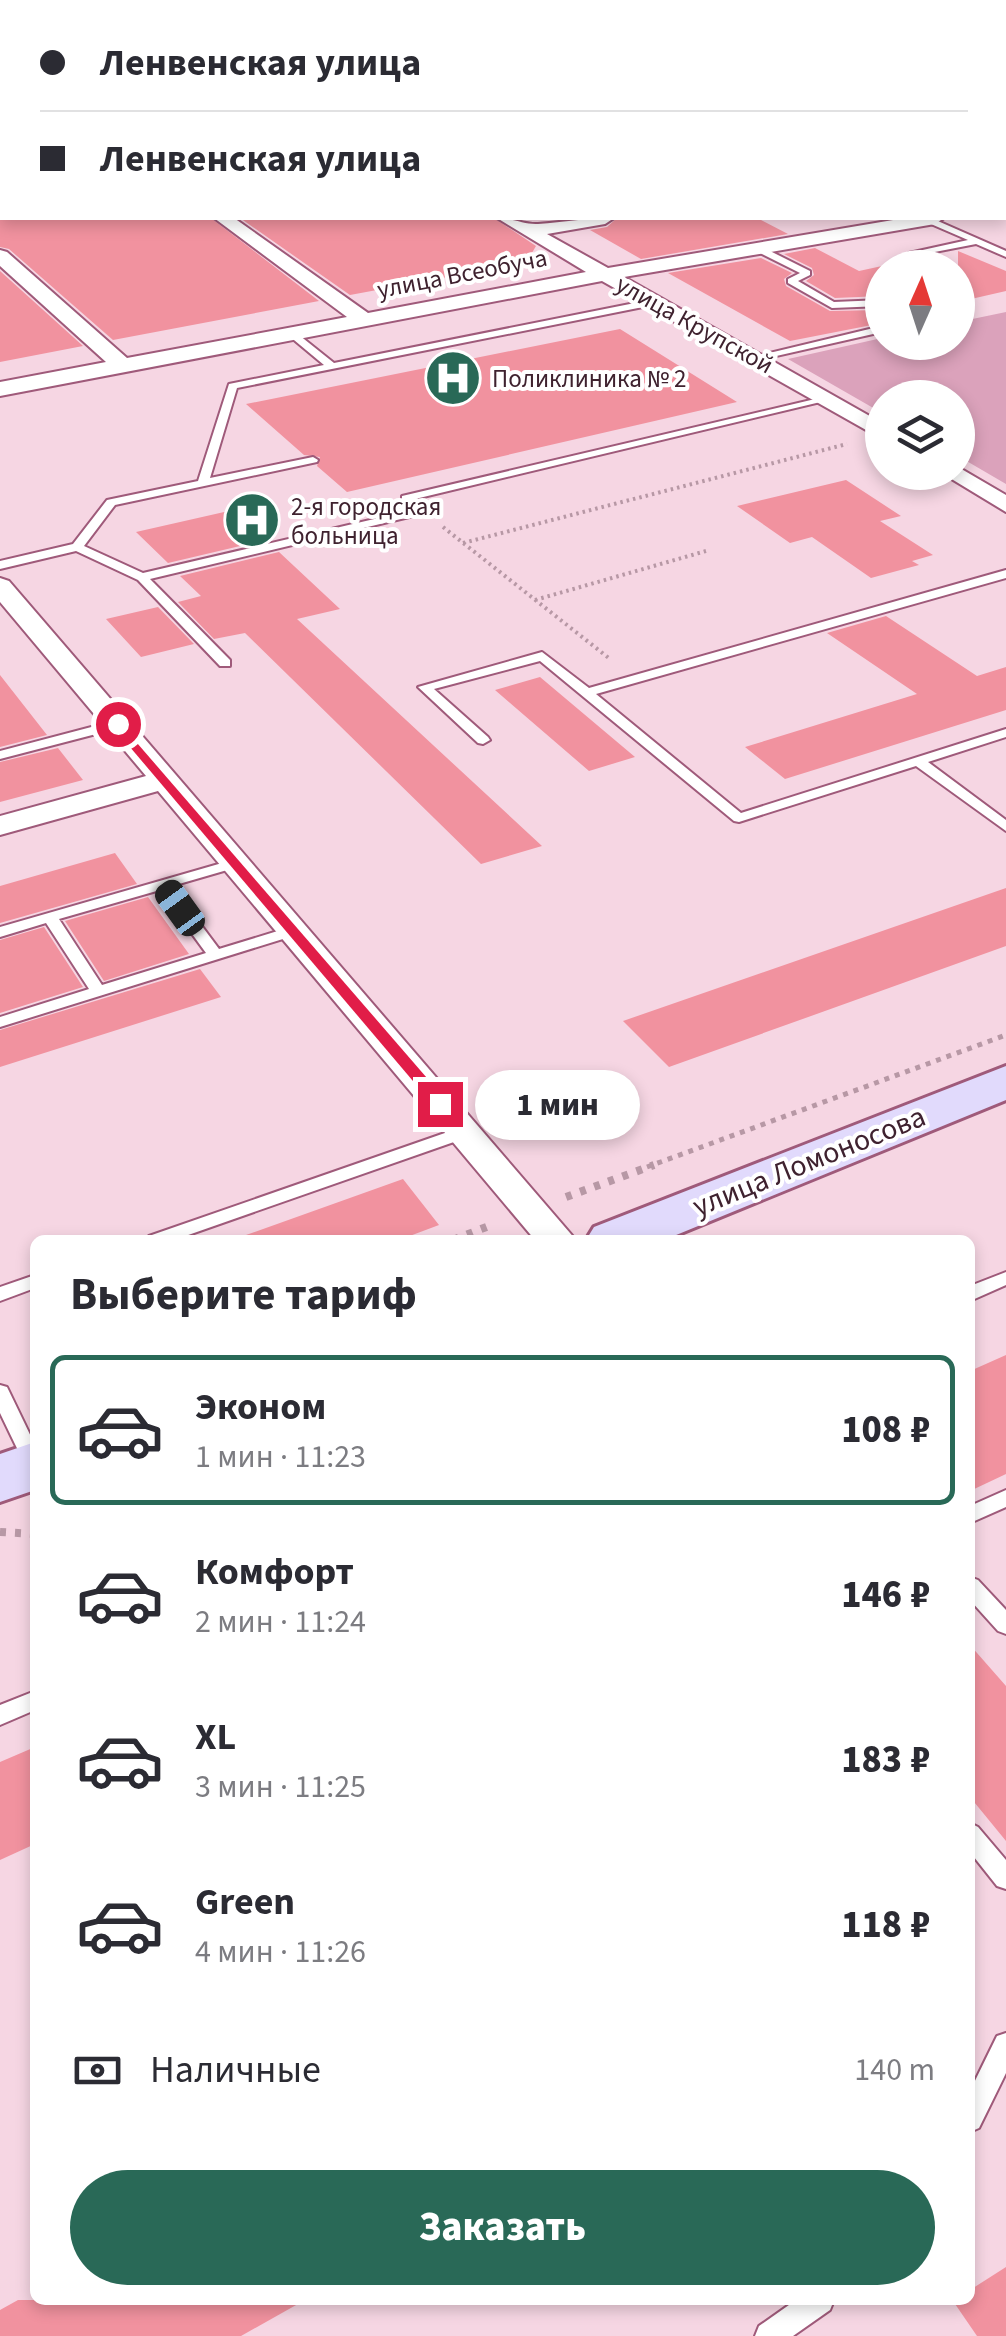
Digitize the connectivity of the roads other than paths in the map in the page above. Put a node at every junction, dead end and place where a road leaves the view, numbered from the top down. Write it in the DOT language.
graph roads {
  1 [pos="226,220"];
  2 [pos="510,220"];
  3 [pos="593,220"];
  4 [pos="921,220"];
  5 [pos="929,220"];
  6 [pos="530,231"];
  7 [pos="976,241"];
  8 [pos="757,248"];
  9 [pos="935,250"];
  10 [pos="1006,254"];
  11 [pos="0,256"];
  12 [pos="605,274"];
  13 [pos="656,302"];
  14 [pos="865,304"];
  15 [pos="365,320"];
  16 [pos="291,334"];
  17 [pos="865,334"];
  18 [pos="754,358"];
  19 [pos="122,366"];
  20 [pos="332,366"];
  21 [pos="0,388"];
  22 [pos="828,399"];
  23 [pos="865,422"];
  24 [pos="313,460"];
  25 [pos="202,482"];
  26 [pos="975,487"];
  27 [pos="1006,506"];
  28 [pos="77,547"];
  29 [pos="0,564"];
  30 [pos="1006,574"];
  31 [pos="142,577"];
  32 [pos="0,586"];
  33 [pos="225,663"];
  34 [pos="586,693"];
  35 [pos="118,724"];
  36 [pos="1006,733"];
  37 [pos="483,740"];
  38 [pos="0,755"];
  39 [pos="918,762"];
  40 [pos="165,780"];
  41 [pos="0,826"];
  42 [pos="1006,827"];
  43 [pos="236,862"];
  44 [pos="162,884"];
  45 [pos="50,917"];
  46 [pos="294,931"];
  47 [pos="0,932"];
  48 [pos="216,956"];
  49 [pos="99,992"];
  50 [pos="0,1022"];
  51 [pos="1006,1082"];
  52 [pos="465,1132"];
  53 [pos="168,1235"];
  54 [pos="552,1235"];
  55 [pos="625,1235"];
  56 [pos="1006,1278"];
  57 [pos="30,1284"];
  58 [pos="975,1292"];
  59 [pos="0,1294"];
  60 [pos="0,1392"];
  61 [pos="30,1455"];
  62 [pos="30,1467"];
  63 [pos="0,1479"];
  64 [pos="1006,1498"];
  65 [pos="975,1513"];
  66 [pos="975,1592"];
  67 [pos="1006,1626"];
  68 [pos="30,1702"];
  69 [pos="0,1715"];
  70 [pos="975,1840"];
  71 [pos="1006,1878"];
  72 [pos="1006,2045"];
  73 [pos="975,2109"];
  74 [pos="813,2305"];
  75 [pos="769,2336"];
  1 -- 15 [label="street"];
  2 -- 6 [label="street, улица Крупской"];
  3 -- 6 [label="street"];
  4 -- 8 [label="street, улица Всеобуча"];
  5 -- 7 [label="lane"];
  6 -- 12 [label="street, улица Крупской"];
  7 -- 9 [label="lane"];
  7 -- 10 [label="lane"];
  8 -- 12 [label="street, улица Всеобуча"];
  8 -- 14 [label="lane"];
  11 -- 19 [label="street"];
  12 -- 13 [label="street, улица Крупской"];
  12 -- 15 [label="street, улица Всеобуча"];
  13 -- 18 [label="street, улица Крупской"];
  13 -- 20 [label="lane"];
  15 -- 16 [label="street, улица Всеобуча"];
  16 -- 19 [label="street, улица Всеобуча"];
  16 -- 20 [label="lane"];
  17 -- 18 [label="lane"];
  18 -- 22 [label="street, улица Крупской"];
  19 -- 21 [label="street, улица Всеобуча"];
  20 -- 25 [label="lane"];
  22 -- 23 [label="street, улица Крупской"];
  22 -- 31 [label="lane"];
  24 -- 25 [label="lane"];
  25 -- 28 [label="lane"];
  26 -- 27 [label="street"];
  28 -- 29 [label="lane"];
  28 -- 31 [label="lane"];
  30 -- 34 [label="lane"];
  31 -- 33 [label="lane"];
  32 -- 35 [label="street"];
  34 -- 37 [label="lane"];
  34 -- 39 [label="lane"];
  35 -- 38 [label="lane"];
  35 -- 40 [label="street"];
  36 -- 39 [label="lane"];
  39 -- 42 [label="lane"];
  40 -- 41 [label="street"];
  40 -- 43 [label="street"];
  43 -- 44 [label="lane"];
  43 -- 46 [label="street"];
  44 -- 45 [label="lane"];
  44 -- 48 [label="lane"];
  45 -- 47 [label="lane"];
  45 -- 49 [label="lane"];
  46 -- 48 [label="lane"];
  46 -- 52 [label="street"];
  48 -- 49 [label="lane"];
  49 -- 50 [label="lane"];
  51 -- 55 [label="main road, улица Ломоносова"];
  52 -- 53 [label="lane"];
  52 -- 54 [label="street"];
  56 -- 58 [label="lane"];
  57 -- 59 [label="lane"];
  60 -- 61 [label="lane"];
  62 -- 63 [label="main road"];
  64 -- 65 [label="lane"];
  66 -- 67 [label="lane"];
  68 -- 69 [label="lane"];
  70 -- 71 [label="lane"];
  72 -- 73 [label="lane"];
  74 -- 75 [label="lane"];
}
